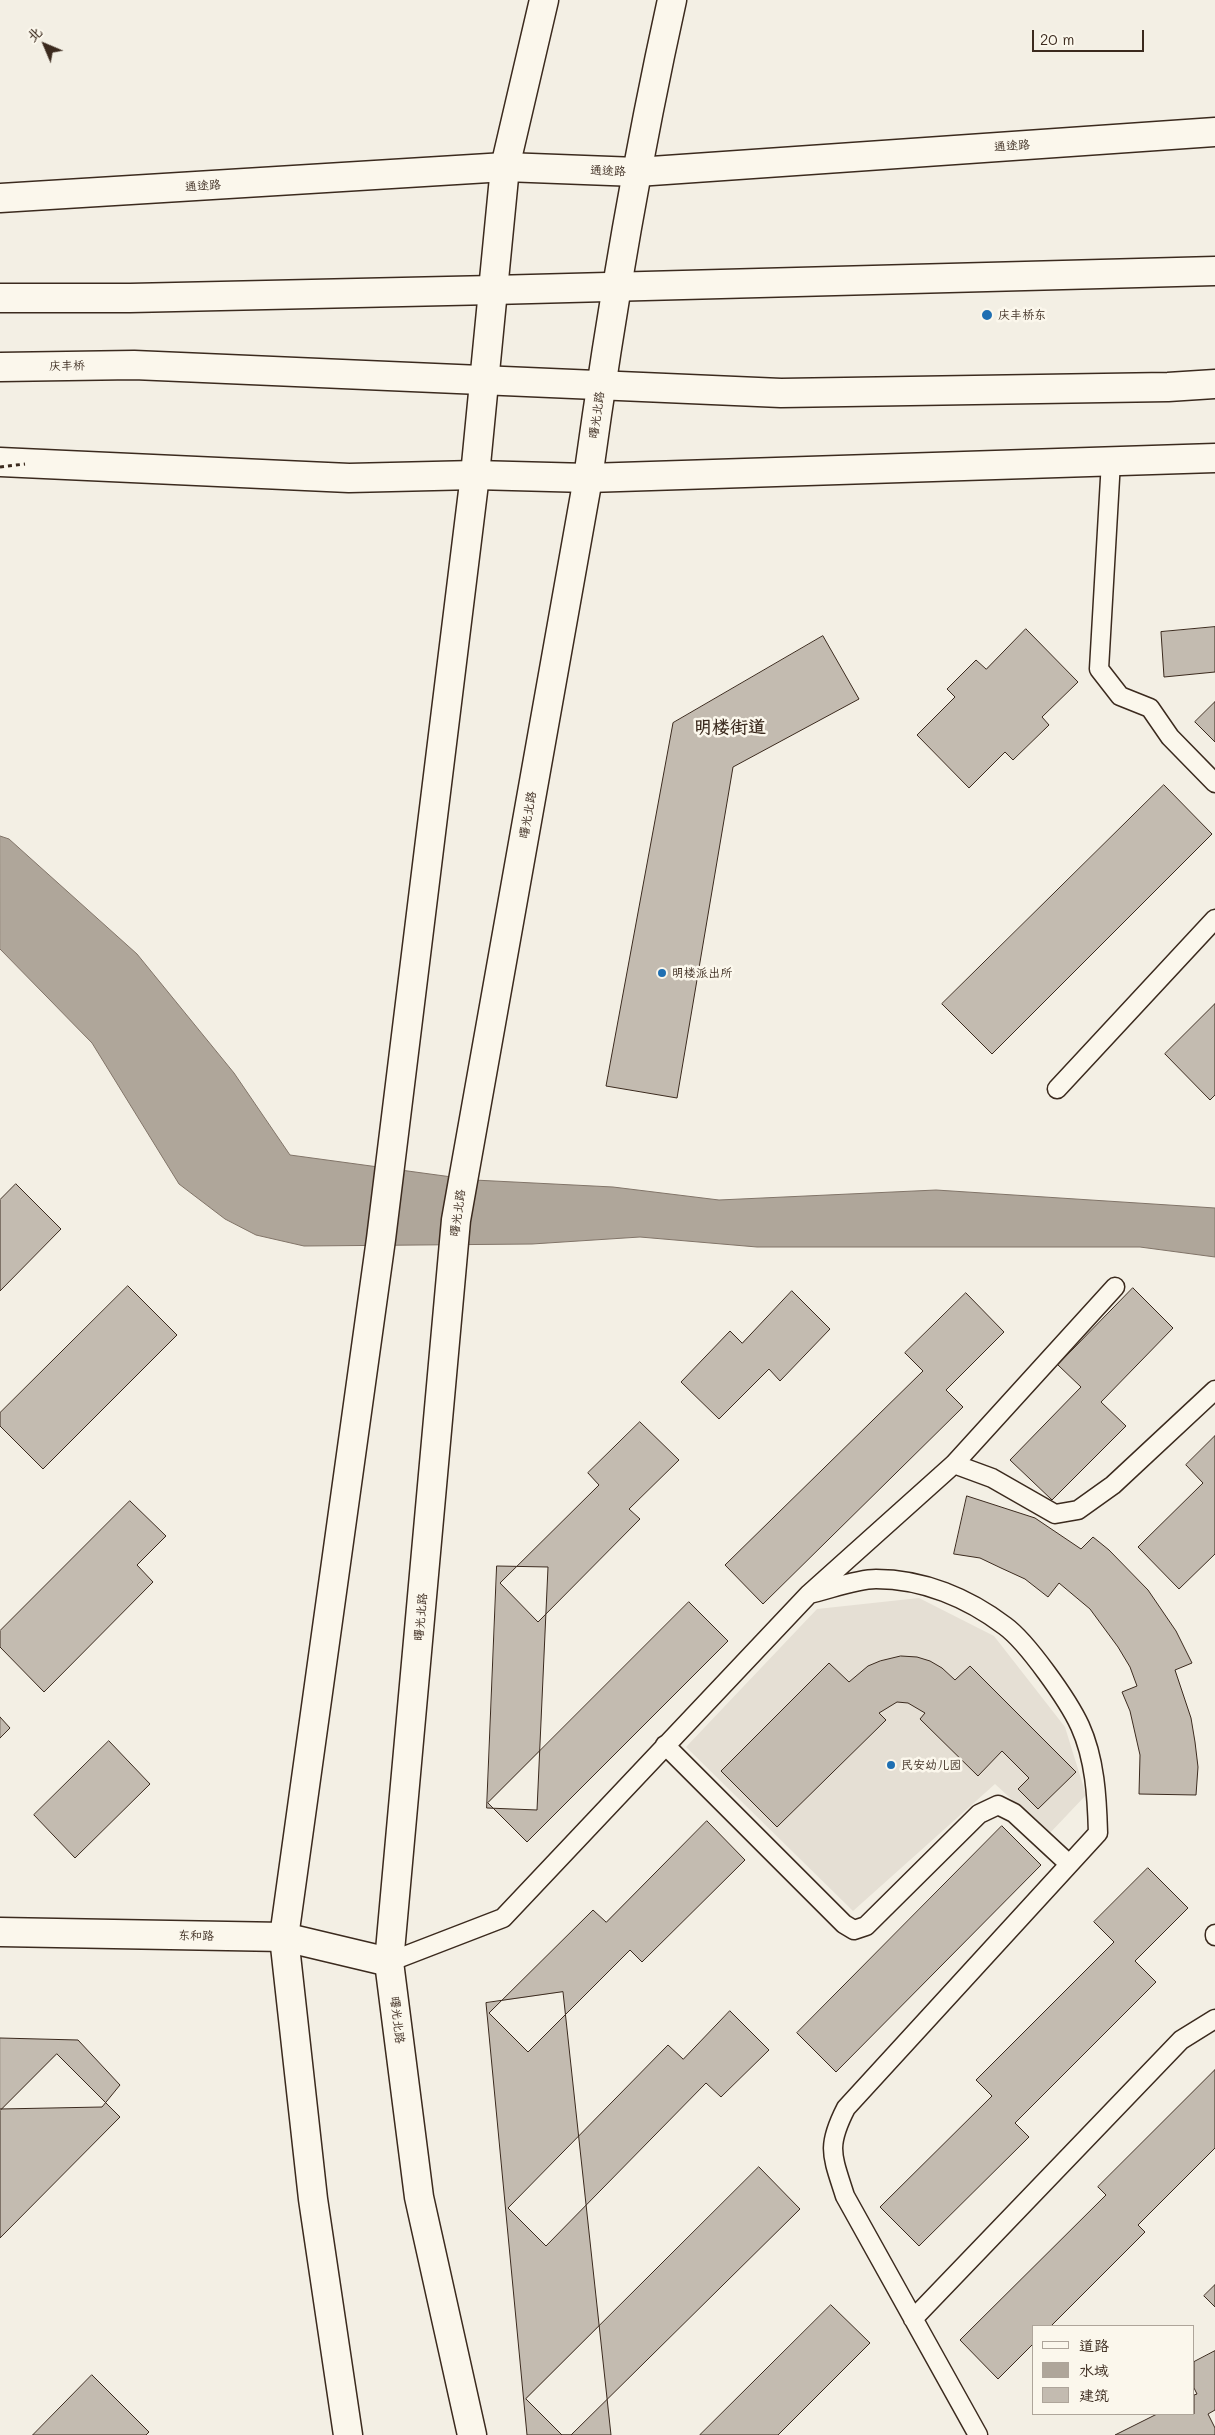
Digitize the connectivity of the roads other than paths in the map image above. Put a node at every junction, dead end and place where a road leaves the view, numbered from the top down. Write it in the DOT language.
graph roads {
  1 [pos="544,0"];
  2 [pos="672,0"];
  3 [pos="1215,132"];
  4 [pos="505,167"];
  5 [pos="637,172"];
  6 [pos="0,198"];
  7 [pos="1215,271"];
  8 [pos="618,286"];
  9 [pos="493,290"];
  10 [pos="0,298"];
  11 [pos="0,367"];
  12 [pos="484,380"];
  13 [pos="1215,384"];
  14 [pos="601,385"];
  15 [pos="1215,458"];
  16 [pos="1111,461"];
  17 [pos="8,464"];
  18 [pos="475,475"];
  19 [pos="588,478"];
  20 [pos="1215,783"];
  21 [pos="1215,919"];
  22 [pos="1057,1089"];
  23 [pos="1115,1286"];
  24 [pos="1215,1390"];
  25 [pos="954,1464"];
  26 [pos="809,1594"];
  27 [pos="666,1745"];
  28 [pos="1069,1864"];
  29 [pos="0,1932"];
  30 [pos="284,1937"];
  31 [pos="390,1962"];
  32 [pos="1215,2019"];
  33 [pos="913,2319"];
  34 [pos="348,2435"];
  35 [pos="472,2435"];
  36 [pos="978,2435"];
  1 -- 4 [label="main road"];
  2 -- 5 [label="main road, 曙光北路"];
  3 -- 5 [label="main road, 通途路"];
  4 -- 5 [label="main road, 通途路"];
  4 -- 6 [label="main road, 通途路"];
  4 -- 9 [label="main road"];
  5 -- 8 [label="main road, 曙光北路"];
  7 -- 8 [label="main road"];
  8 -- 9 [label="main road"];
  8 -- 14 [label="main road, 曙光北路"];
  9 -- 10 [label="main road"];
  9 -- 12 [label="main road"];
  11 -- 12 [label="main road, 庆丰桥"];
  12 -- 14 [label="main road"];
  12 -- 18 [label="main road"];
  13 -- 14 [label="main road"];
  14 -- 19 [label="main road, 曙光北路"];
  15 -- 16 [label="main road"];
  16 -- 19 [label="main road"];
  16 -- 20 [label="lane"];
  17 -- 18 [label="main road"];
  18 -- 19 [label="main road"];
  18 -- 30 [label="main road"];
  19 -- 31 [label="main road, 曙光北路"];
  21 -- 22 [label="lane"];
  23 -- 25 [label="lane"];
  24 -- 25 [label="lane"];
  25 -- 26 [label="lane"];
  26 -- 27 [label="lane"];
  26 -- 28 [label="lane"];
  27 -- 28 [label="lane"];
  27 -- 31 [label="lane"];
  28 -- 33 [label="lane"];
  29 -- 30 [label="main road, 东和路"];
  30 -- 31 [label="main road, 东和路"];
  30 -- 34 [label="main road"];
  31 -- 35 [label="main road, 曙光北路"];
  32 -- 33 [label="lane"];
  33 -- 36 [label="lane"];
}
